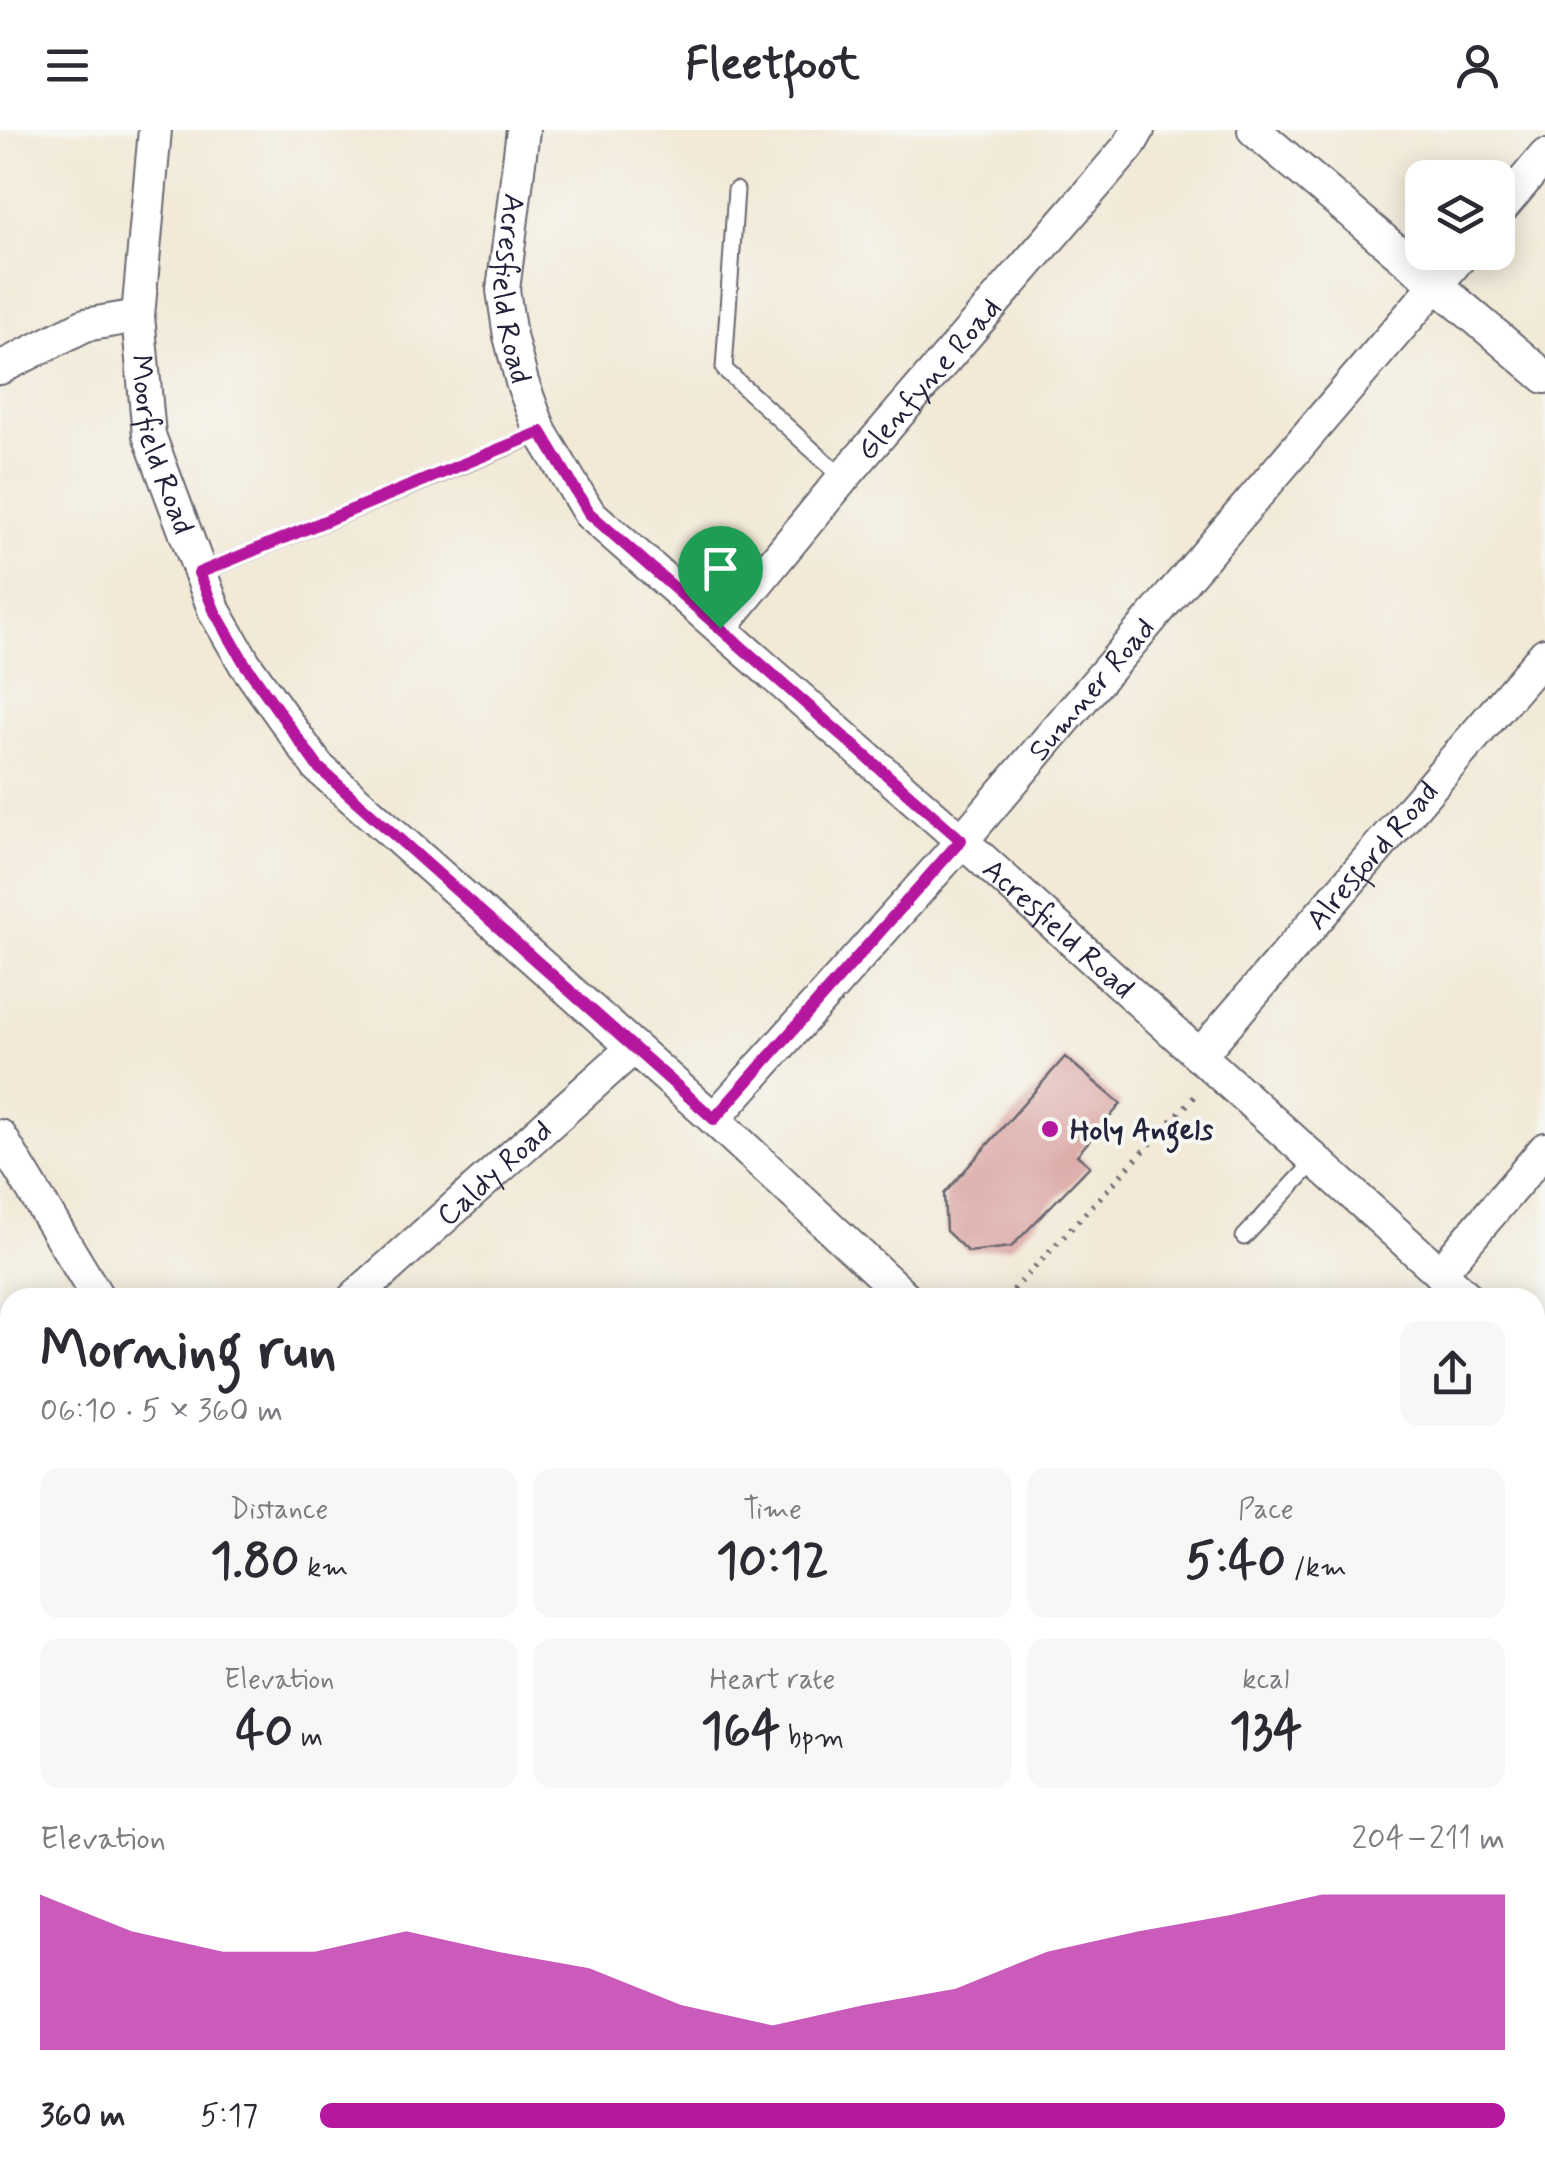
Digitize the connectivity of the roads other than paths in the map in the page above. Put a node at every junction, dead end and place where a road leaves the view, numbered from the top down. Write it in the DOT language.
graph roads {
  1 [pos="154,130"];
  2 [pos="523,130"];
  3 [pos="1138,130"];
  4 [pos="1254,130"];
  5 [pos="1545,156"];
  6 [pos="736,190"];
  7 [pos="1515,192"];
  8 [pos="1449,270"];
  9 [pos="1436,285"];
  10 [pos="138,316"];
  11 [pos="0,368"];
  12 [pos="1545,377"];
  13 [pos="541,432"];
  14 [pos="843,478"];
  15 [pos="199,573"];
  16 [pos="720,628"];
  17 [pos="1545,654"];
  18 [pos="961,840"];
  19 [pos="632,1049"];
  20 [pos="1199,1056"];
  21 [pos="714,1119"];
  22 [pos="0,1136"];
  23 [pos="1545,1149"];
  24 [pos="1314,1162"];
  25 [pos="1244,1237"];
  26 [pos="1440,1273"];
  27 [pos="92,1288"];
  28 [pos="365,1288"];
  29 [pos="887,1288"];
  30 [pos="1457,1288"];
  1 -- 10 [label="street, Moorfield Road"];
  2 -- 13 [label="street, Acresfield Road"];
  3 -- 14 [label="street, Glenfyne Road"];
  4 -- 9 [label="street"];
  5 -- 7 [label="street"];
  6 -- 14 [label="lane"];
  8 -- 9 [label="street, Sumner Road"];
  9 -- 12 [label="street"];
  9 -- 18 [label="street, Sumner Road"];
  10 -- 11 [label="street"];
  10 -- 15 [label="street, Moorfield Road"];
  13 -- 15 [label="lane"];
  13 -- 16 [label="street, Acresfield Road"];
  14 -- 16 [label="street, Glenfyne Road"];
  15 -- 19 [label="street, Moorfield Road"];
  16 -- 18 [label="street, Acresfield Road"];
  17 -- 20 [label="street, Alresford Road"];
  18 -- 20 [label="street, Acresfield Road"];
  18 -- 21 [label="street, Sumner Road"];
  19 -- 21 [label="street, Moorfield Road"];
  19 -- 28 [label="street, Caldy Road"];
  20 -- 24 [label="street, Acresfield Road"];
  21 -- 29 [label="street, Moorfield Road"];
  22 -- 27 [label="street"];
  23 -- 26 [label="street"];
  24 -- 25 [label="lane"];
  24 -- 26 [label="street, Acresfield Road"];
  26 -- 30 [label="street, Acresfield Road"];
}
